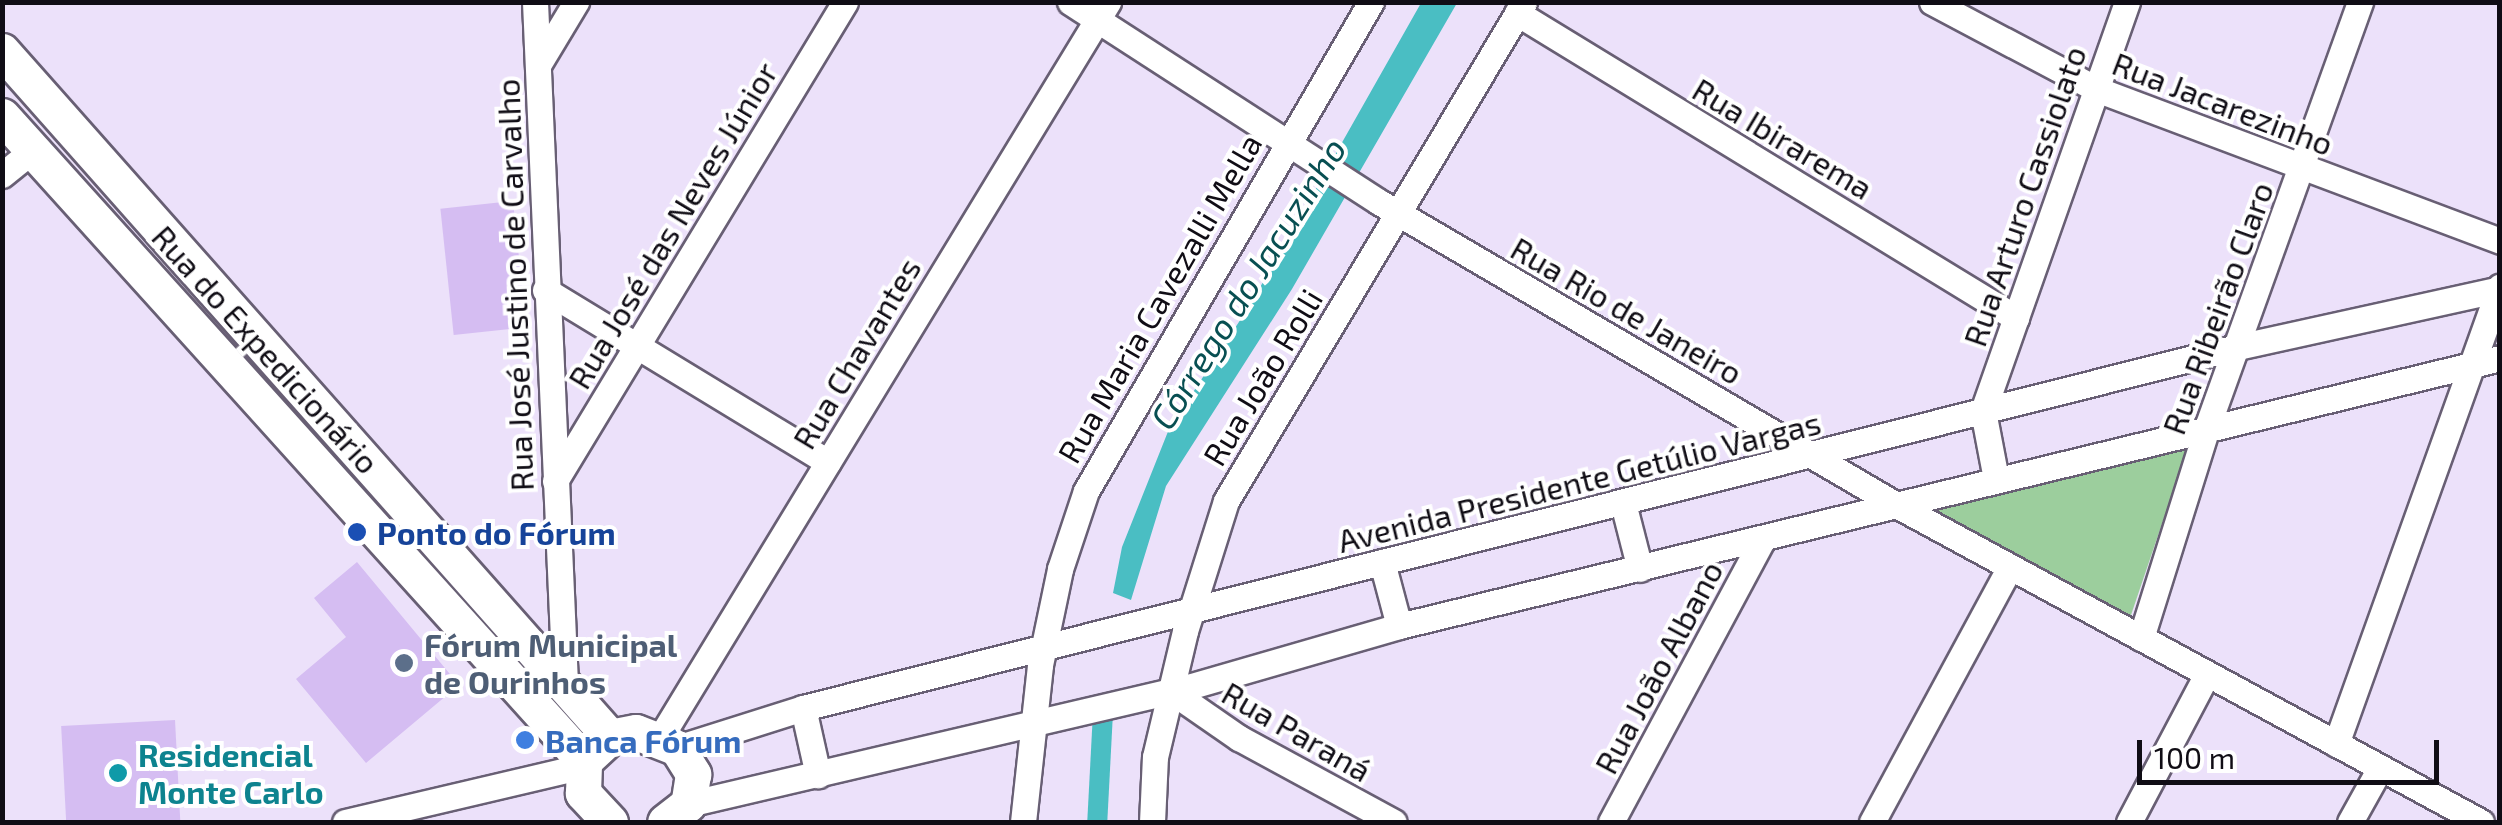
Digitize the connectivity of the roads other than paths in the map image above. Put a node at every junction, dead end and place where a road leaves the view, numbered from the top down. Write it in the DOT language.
graph roads {
  1 [pos="535,2"];
  2 [pos="576,2"];
  3 [pos="845,2"];
  4 [pos="1070,2"];
  5 [pos="1372,2"];
  6 [pos="1932,2"];
  7 [pos="2126,2"];
  8 [pos="2360,2"];
  9 [pos="1520,8"];
  10 [pos="1103,11"];
  11 [pos="4,54"];
  12 [pos="538,65"];
  13 [pos="2096,90"];
  14 [pos="2,116"];
  15 [pos="1288,139"];
  16 [pos="33,150"];
  17 [pos="2302,169"];
  18 [pos="2,175"];
  19 [pos="1390,208"];
  20 [pos="2500,241"];
  21 [pos="2499,288"];
  22 [pos="544,290"];
  23 [pos="2016,318"];
  24 [pos="636,346"];
  25 [pos="2238,347"];
  26 [pos="272,356"];
  27 [pos="2488,361"];
  28 [pos="242,382"];
  29 [pos="1984,412"];
  30 [pos="2206,430"];
  31 [pos="1814,456"];
  32 [pos="828,462"];
  33 [pos="1996,479"];
  34 [pos="555,481"];
  35 [pos="1623,503"];
  36 [pos="1900,507"];
  37 [pos="1761,542"];
  38 [pos="1382,562"];
  39 [pos="2010,567"];
  40 [pos="1640,569"];
  41 [pos="1192,612"];
  42 [pos="1399,626"];
  43 [pos="2141,638"];
  44 [pos="1043,651"];
  45 [pos="2208,674"];
  46 [pos="565,684"];
  47 [pos="1171,691"];
  48 [pos="803,708"];
  49 [pos="1032,719"];
  50 [pos="610,737"];
  51 [pos="668,743"];
  52 [pos="2336,744"];
  53 [pos="584,763"];
  54 [pos="2380,768"];
  55 [pos="818,775"];
  56 [pos="679,816"];
  57 [pos="1364,816"];
  58 [pos="359,821"];
  59 [pos="610,822"];
  60 [pos="1023,822"];
  61 [pos="1152,822"];
  62 [pos="1394,822"];
  63 [pos="1611,822"];
  64 [pos="1872,822"];
  65 [pos="2129,822"];
  66 [pos="2350,822"];
  67 [pos="2481,822"];
  1 -- 12 [label="street, Rua José Justino de Carvalho"];
  2 -- 12 [label="street"];
  3 -- 24 [label="street, Rua José das Neves Júnior"];
  4 -- 10 [label="street, Rua Rio de Janeiro"];
  5 -- 15 [label="street, Rua Maria Cavezalli Mella"];
  6 -- 13 [label="street, Rua Jacarezinho"];
  7 -- 13 [label="street, Rua Arturo Cassiolato"];
  8 -- 17 [label="street, Rua Ribeirão Claro"];
  9 -- 19 [label="street, Rua João Rolli"];
  9 -- 23 [label="street, Rua Ibirarema"];
  10 -- 15 [label="street, Rua Rio de Janeiro"];
  10 -- 32 [label="street, Rua Chavantes"];
  11 -- 26 [label="main road, Rua do Expedicionário"];
  12 -- 22 [label="street, Rua José Justino de Carvalho"];
  13 -- 17 [label="street, Rua Jacarezinho"];
  13 -- 23 [label="street, Rua Arturo Cassiolato"];
  14 -- 16 [label="main road, Rua do Expedicionário"];
  15 -- 19 [label="street, Rua Rio de Janeiro"];
  15 -- 44 [label="street, Rua Maria Cavezalli Mella"];
  16 -- 18 [label="street"];
  16 -- 28 [label="main road, Rua do Expedicionário"];
  17 -- 20 [label="street, Rua Jacarezinho"];
  17 -- 25 [label="street, Rua Ribeirão Claro"];
  19 -- 31 [label="street, Rua Rio de Janeiro"];
  19 -- 41 [label="street, Rua João Rolli"];
  21 -- 25 [label="street, Avenida Presidente Getúlio Vargas"];
  21 -- 27 [label="street"];
  22 -- 24 [label="street"];
  22 -- 34 [label="street, Rua José Justino de Carvalho"];
  23 -- 29 [label="street, Rua Arturo Cassiolato"];
  24 -- 32 [label="street"];
  24 -- 34 [label="street, Rua José das Neves Júnior"];
  25 -- 29 [label="street, Avenida Presidente Getúlio Vargas"];
  25 -- 30 [label="street, Rua Ribeirão Claro"];
  26 -- 28 [label="main road"];
  26 -- 46 [label="main road, Rua do Expedicionário"];
  27 -- 30 [label="street"];
  27 -- 52 [label="street"];
  28 -- 53 [label="main road, Rua do Expedicionário"];
  29 -- 31 [label="street, Avenida Presidente Getúlio Vargas"];
  29 -- 33 [label="street"];
  30 -- 33 [label="street"];
  30 -- 43 [label="street, Rua Ribeirão Claro"];
  31 -- 35 [label="street, Avenida Presidente Getúlio Vargas"];
  31 -- 36 [label="street, Rua Rio de Janeiro"];
  32 -- 51 [label="street, Rua Chavantes"];
  33 -- 36 [label="street"];
  34 -- 46 [label="street, Rua José Justino de Carvalho"];
  35 -- 38 [label="street, Avenida Presidente Getúlio Vargas"];
  35 -- 40 [label="street"];
  36 -- 37 [label="street"];
  36 -- 39 [label="street, Rua Rio de Janeiro"];
  37 -- 40 [label="street"];
  37 -- 63 [label="street, Rua João Albano"];
  38 -- 41 [label="street, Avenida Presidente Getúlio Vargas"];
  38 -- 42 [label="street"];
  39 -- 43 [label="street, Rua Rio de Janeiro"];
  39 -- 64 [label="street"];
  40 -- 42 [label="street"];
  41 -- 44 [label="street, Avenida Presidente Getúlio Vargas"];
  41 -- 47 [label="street, Rua João Rolli"];
  42 -- 47 [label="street"];
  43 -- 45 [label="street, Rua Rio de Janeiro"];
  44 -- 48 [label="street, Avenida Presidente Getúlio Vargas"];
  44 -- 49 [label="street, Rua Maria Cavezalli Mella"];
  45 -- 52 [label="street, Rua Rio de Janeiro"];
  45 -- 65 [label="street"];
  46 -- 50 [label="main road, Rua do Expedicionário"];
  47 -- 49 [label="street"];
  47 -- 57 [label="street, Rua Paraná"];
  47 -- 61 [label="street, Rua João Rolli"];
  48 -- 51 [label="street, Avenida Presidente Getúlio Vargas"];
  48 -- 55 [label="street"];
  49 -- 55 [label="street"];
  49 -- 60 [label="street, Rua Maria Cavezalli Mella"];
  50 -- 51 [label="main road"];
  50 -- 53 [label="main road"];
  51 -- 56 [label="main road"];
  52 -- 54 [label="street, Rua Rio de Janeiro"];
  53 -- 58 [label="street"];
  53 -- 59 [label="main road"];
  54 -- 66 [label="street"];
  54 -- 67 [label="street, Rua Rio de Janeiro"];
  55 -- 56 [label="street"];
  57 -- 62 [label="street, Rua Paraná"];
}
